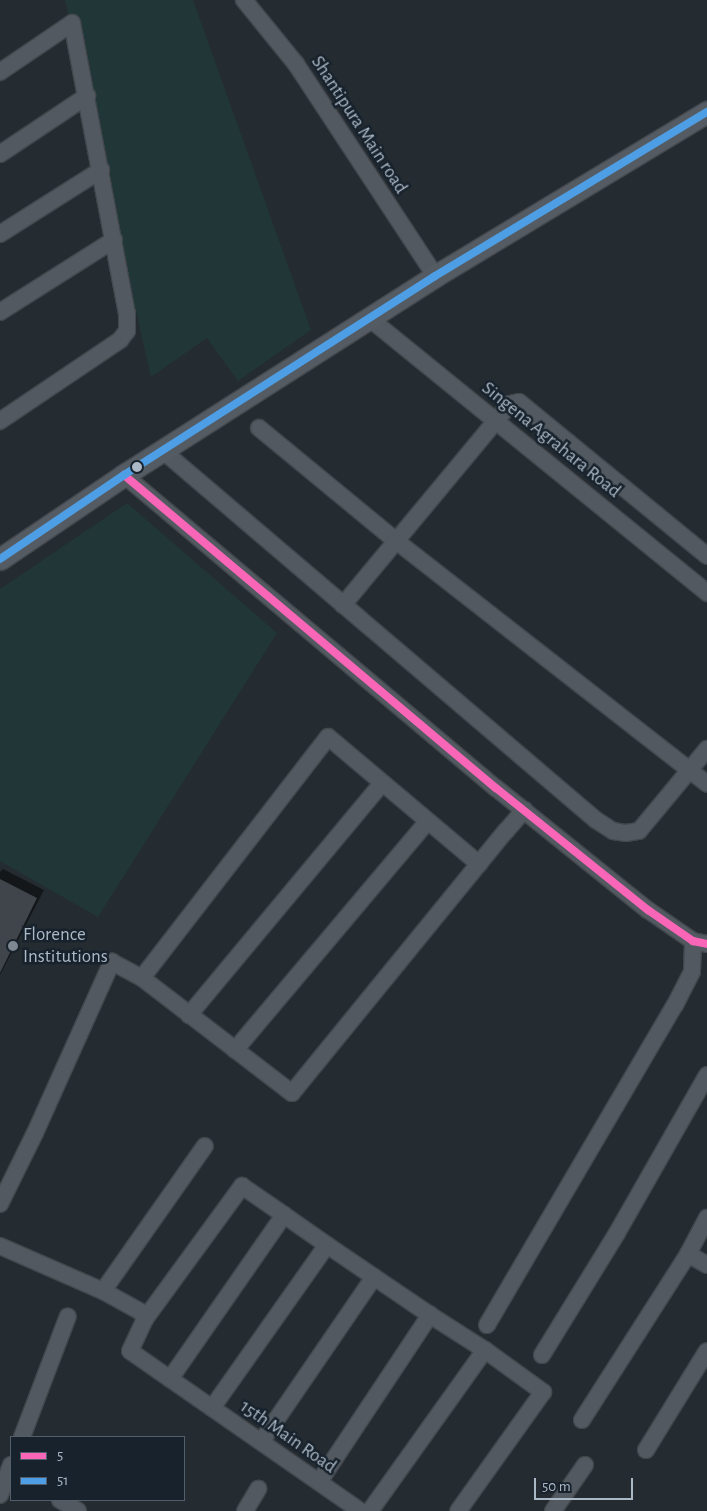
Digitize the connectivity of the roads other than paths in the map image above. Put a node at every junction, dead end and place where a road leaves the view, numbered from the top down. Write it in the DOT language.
graph roads {
  1 [pos="244,0"];
  2 [pos="0,72"];
  3 [pos="87,96"];
  4 [pos="707,112"];
  5 [pos="0,154"];
  6 [pos="102,170"];
  7 [pos="0,234"];
  8 [pos="114,240"];
  9 [pos="434,276"];
  10 [pos="0,312"];
  11 [pos="369,318"];
  12 [pos="496,421"];
  13 [pos="0,422"];
  14 [pos="259,428"];
  15 [pos="162,450"];
  16 [pos="124,475"];
  17 [pos="395,540"];
  18 [pos="707,556"];
  19 [pos="0,559"];
  20 [pos="707,593"];
  21 [pos="343,605"];
  22 [pos="707,749"];
  23 [pos="689,770"];
  24 [pos="382,783"];
  25 [pos="707,784"];
  26 [pos="524,810"];
  27 [pos="428,821"];
  28 [pos="479,864"];
  29 [pos="700,942"];
  30 [pos="142,978"];
  31 [pos="189,1015"];
  32 [pos="235,1050"];
  33 [pos="707,1075"];
  34 [pos="205,1146"];
  35 [pos="0,1204"];
  36 [pos="284,1215"];
  37 [pos="707,1218"];
  38 [pos="327,1245"];
  39 [pos="0,1246"];
  40 [pos="688,1254"];
  41 [pos="707,1265"];
  42 [pos="374,1277"];
  43 [pos="103,1291"];
  44 [pos="430,1315"];
  45 [pos="68,1316"];
  46 [pos="145,1319"];
  47 [pos="488,1325"];
  48 [pos="484,1350"];
  49 [pos="707,1352"];
  50 [pos="542,1355"];
  51 [pos="170,1379"];
  52 [pos="212,1408"];
  53 [pos="582,1420"];
  54 [pos="22,1436"];
  55 [pos="261,1442"];
  56 [pos="646,1450"];
  57 [pos="586,1466"];
  58 [pos="10,1468"];
  59 [pos="319,1482"];
  60 [pos="258,1489"];
  61 [pos="0,1495"];
  62 [pos="62,1501"];
  63 [pos="78,1511"];
  64 [pos="245,1511"];
  65 [pos="360,1511"];
  66 [pos="370,1511"];
  67 [pos="458,1511"];
  68 [pos="554,1511"];
  1 -- 9 [label="street, Shantipura Main road"];
  2 -- 3 [label="street"];
  3 -- 5 [label="street"];
  3 -- 6 [label="street"];
  4 -- 9 [label="main road"];
  6 -- 7 [label="street"];
  6 -- 8 [label="street"];
  8 -- 10 [label="street"];
  8 -- 13 [label="street"];
  9 -- 11 [label="main road"];
  11 -- 12 [label="street, Singena Agrahara Road"];
  11 -- 15 [label="main road"];
  12 -- 17 [label="street"];
  12 -- 18 [label="street"];
  12 -- 20 [label="street, Singena Agrahara Road"];
  14 -- 17 [label="street"];
  15 -- 16 [label="main road"];
  15 -- 21 [label="street"];
  16 -- 19 [label="main road"];
  16 -- 26 [label="street"];
  17 -- 21 [label="street"];
  17 -- 23 [label="street"];
  21 -- 23 [label="street"];
  22 -- 23 [label="street"];
  23 -- 25 [label="street"];
  24 -- 27 [label="street"];
  24 -- 30 [label="street"];
  24 -- 31 [label="street"];
  26 -- 28 [label="street"];
  26 -- 29 [label="street"];
  27 -- 28 [label="street"];
  27 -- 32 [label="street"];
  28 -- 32 [label="street"];
  29 -- 47 [label="street"];
  30 -- 31 [label="street"];
  30 -- 35 [label="street"];
  31 -- 32 [label="street"];
  33 -- 50 [label="street"];
  34 -- 43 [label="street"];
  36 -- 38 [label="street"];
  36 -- 46 [label="street"];
  36 -- 51 [label="street"];
  37 -- 40 [label="street"];
  38 -- 42 [label="street"];
  38 -- 52 [label="street"];
  39 -- 43 [label="street"];
  40 -- 41 [label="street"];
  40 -- 53 [label="street"];
  42 -- 44 [label="street"];
  42 -- 55 [label="street"];
  43 -- 46 [label="street"];
  44 -- 48 [label="street"];
  44 -- 59 [label="street"];
  45 -- 54 [label="street"];
  46 -- 51 [label="street, 15th Main Road"];
  48 -- 66 [label="street"];
  48 -- 67 [label="street"];
  49 -- 56 [label="street"];
  51 -- 52 [label="street, 15th Main Road"];
  52 -- 55 [label="street, 15th Main Road"];
  55 -- 59 [label="street, 15th Main Road"];
  57 -- 68 [label="street"];
  58 -- 61 [label="street"];
  59 -- 65 [label="street, 15th Main Road"];
  60 -- 64 [label="street"];
  62 -- 63 [label="street"];
}
